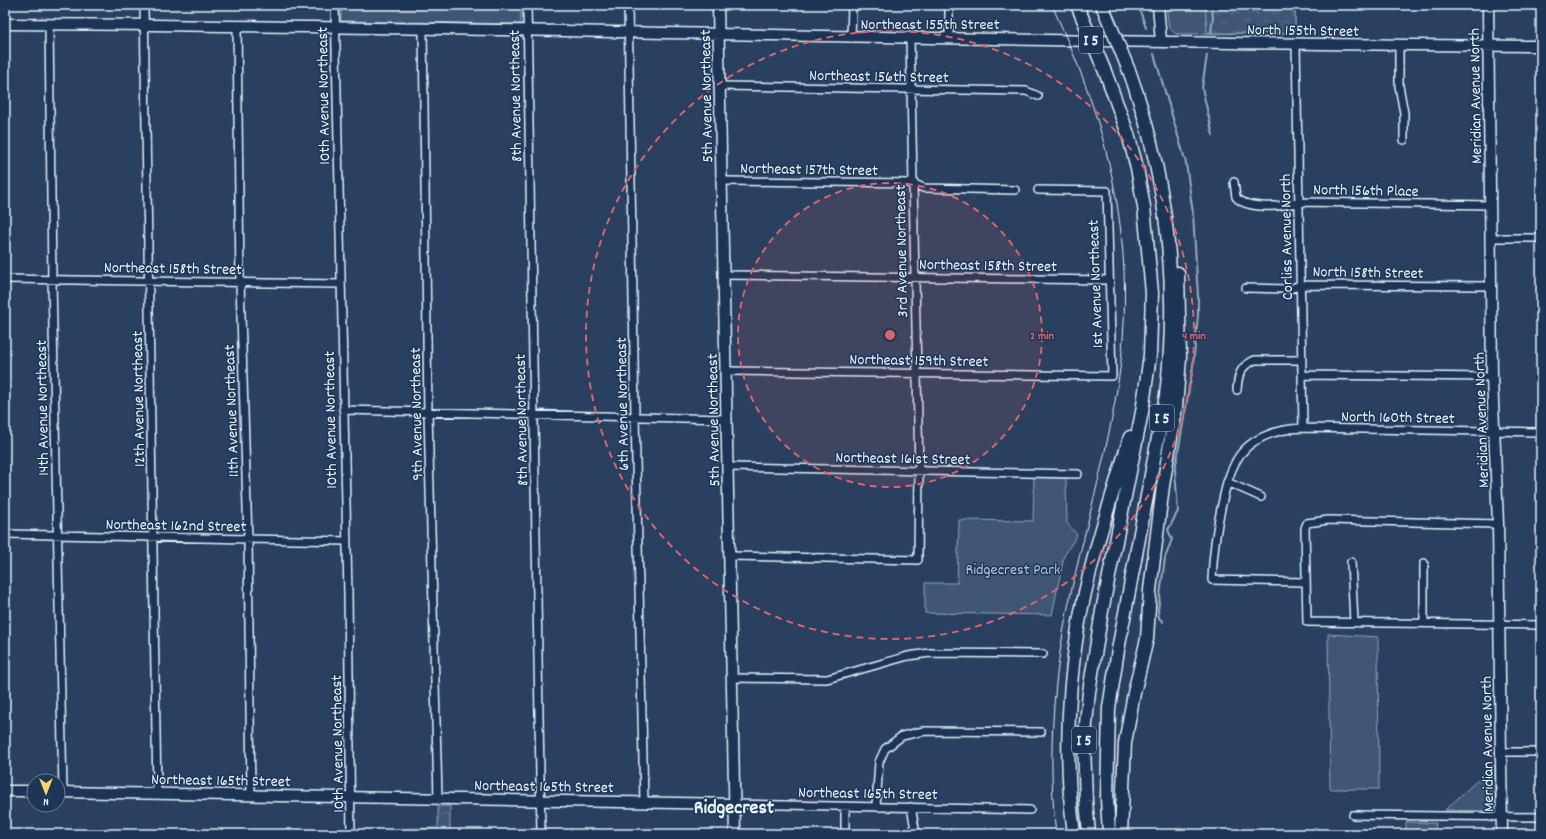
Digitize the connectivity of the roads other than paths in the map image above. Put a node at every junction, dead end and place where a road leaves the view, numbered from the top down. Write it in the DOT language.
graph roads {
  1 [pos="144,5"];
  2 [pos="335,5"];
  3 [pos="527,5"];
  4 [pos="628,5"];
  5 [pos="718,5"];
  6 [pos="852,5"];
  7 [pos="948,5"];
  8 [pos="1077,5"];
  9 [pos="1102,5"];
  10 [pos="1158,5"];
  11 [pos="1488,5"];
  12 [pos="5,24"];
  13 [pos="49,24"];
  14 [pos="144,25"];
  15 [pos="237,26"];
  16 [pos="335,28"];
  17 [pos="423,29"];
  18 [pos="528,31"];
  19 [pos="629,32"];
  20 [pos="718,34"];
  21 [pos="851,38"];
  22 [pos="910,38"];
  23 [pos="949,38"];
  24 [pos="1064,39"];
  25 [pos="1161,42"];
  26 [pos="1296,44"];
  27 [pos="1399,46"];
  28 [pos="1488,46"];
  29 [pos="1541,46"];
  30 [pos="720,86"];
  31 [pos="910,89"];
  32 [pos="1038,96"];
  33 [pos="1404,140"];
  34 [pos="722,181"];
  35 [pos="1234,182"];
  36 [pos="913,183"];
  37 [pos="1015,190"];
  38 [pos="1038,190"];
  39 [pos="1298,202"];
  40 [pos="1491,205"];
  41 [pos="1167,224"];
  42 [pos="1491,238"];
  43 [pos="1541,238"];
  44 [pos="724,275"];
  45 [pos="914,278"];
  46 [pos="5,279"];
  47 [pos="52,280"];
  48 [pos="1108,280"];
  49 [pos="149,281"];
  50 [pos="240,282"];
  51 [pos="340,284"];
  52 [pos="1300,284"];
  53 [pos="1492,286"];
  54 [pos="1246,288"];
  55 [pos="1301,360"];
  56 [pos="725,371"];
  57 [pos="917,373"];
  58 [pos="1302,375"];
  59 [pos="1112,376"];
  60 [pos="1492,377"];
  61 [pos="1146,385"];
  62 [pos="1237,390"];
  63 [pos="343,410"];
  64 [pos="428,412"];
  65 [pos="534,415"];
  66 [pos="634,416"];
  67 [pos="726,419"];
  68 [pos="1303,428"];
  69 [pos="1494,431"];
  70 [pos="1541,432"];
  71 [pos="728,467"];
  72 [pos="919,471"];
  73 [pos="1078,474"];
  74 [pos="1227,482"];
  75 [pos="1261,497"];
  76 [pos="1498,524"];
  77 [pos="5,534"];
  78 [pos="58,536"];
  79 [pos="154,537"];
  80 [pos="248,540"];
  81 [pos="346,540"];
  82 [pos="730,556"];
  83 [pos="1351,562"];
  84 [pos="1424,563"];
  85 [pos="1305,582"];
  86 [pos="1354,622"];
  87 [pos="1424,623"];
  88 [pos="1498,625"];
  89 [pos="1541,625"];
  90 [pos="1043,654"];
  91 [pos="733,678"];
  92 [pos="1042,732"];
  93 [pos="1501,752"];
  94 [pos="1541,752"];
  95 [pos="60,773"];
  96 [pos="5,791"];
  97 [pos="26,791"];
  98 [pos="66,792"];
  99 [pos="157,793"];
  100 [pos="251,795"];
  101 [pos="350,797"];
  102 [pos="438,798"];
  103 [pos="540,800"];
  104 [pos="644,802"];
  105 [pos="734,804"];
  106 [pos="876,806"];
  107 [pos="845,807"];
  108 [pos="911,807"];
  109 [pos="1030,810"];
  110 [pos="1353,815"];
  111 [pos="1502,817"];
  112 [pos="1541,817"];
  113 [pos="350,834"];
  114 [pos="541,834"];
  115 [pos="735,834"];
  116 [pos="845,834"];
  117 [pos="916,834"];
  118 [pos="1074,834"];
  119 [pos="1089,834"];
  120 [pos="1109,834"];
  121 [pos="1120,834"];
  122 [pos="1502,834"];
  1 -- 14 [label="street, 12th Avenue Northeast"];
  2 -- 16 [label="street, 10th Avenue Northeast"];
  3 -- 18 [label="street, 8th Avenue Northeast"];
  4 -- 19 [label="street, 6th Avenue Northeast"];
  5 -- 20 [label="street, 5th Avenue Northeast"];
  6 -- 21 [label="street"];
  7 -- 23 [label="street"];
  8 -- 61 [label="highway, I 5, bridge"];
  9 -- 41 [label="highway, I 5, bridge"];
  10 -- 25 [label="street"];
  11 -- 28 [label="street, Meridian Avenue North"];
  12 -- 13 [label="street, Northeast 155th Street"];
  13 -- 14 [label="street, Northeast 155th Street"];
  13 -- 47 [label="street, 14th Avenue Northeast"];
  14 -- 15 [label="street, Northeast 155th Street"];
  14 -- 49 [label="street, 12th Avenue Northeast"];
  15 -- 16 [label="street, Northeast 155th Street"];
  15 -- 50 [label="street, 11th Avenue Northeast"];
  16 -- 17 [label="street, Northeast 155th Street"];
  16 -- 51 [label="street, 10th Avenue Northeast"];
  17 -- 18 [label="street, Northeast 155th Street"];
  17 -- 64 [label="street, 9th Avenue Northeast"];
  18 -- 19 [label="street, Northeast 155th Street"];
  18 -- 65 [label="street, 8th Avenue Northeast"];
  19 -- 20 [label="street, Northeast 155th Street"];
  19 -- 66 [label="street, 6th Avenue Northeast"];
  20 -- 21 [label="street, Northeast 155th Street"];
  20 -- 30 [label="street, 5th Avenue Northeast"];
  21 -- 22 [label="street, Northeast 155th Street"];
  22 -- 23 [label="street, Northeast 155th Street"];
  22 -- 31 [label="street, 3rd Avenue Northeast"];
  23 -- 24 [label="street, Northeast 155th Street"];
  24 -- 25 [label="street, North 155th Street"];
  25 -- 26 [label="street, North 155th Street"];
  26 -- 27 [label="street, North 155th Street"];
  26 -- 39 [label="street, Corliss Avenue North"];
  27 -- 28 [label="street, North 155th Street"];
  27 -- 33 [label="street"];
  28 -- 29 [label="street, North 155th Street"];
  28 -- 40 [label="street, Meridian Avenue North"];
  30 -- 31 [label="street, Northeast 156th Street"];
  30 -- 34 [label="street, 5th Avenue Northeast"];
  31 -- 32 [label="street, Northeast 156th Street"];
  31 -- 36 [label="street, 3rd Avenue Northeast"];
  34 -- 36 [label="street, Northeast 157th Street"];
  34 -- 44 [label="street, 5th Avenue Northeast"];
  35 -- 39 [label="street, North 156th Place"];
  36 -- 37 [label="street, Northeast 157th Street"];
  36 -- 45 [label="street, 3rd Avenue Northeast"];
  38 -- 48 [label="street, 1st Avenue Northeast"];
  39 -- 40 [label="street, North 156th Place"];
  39 -- 52 [label="street, Corliss Avenue North"];
  40 -- 42 [label="street, Meridian Avenue North"];
  41 -- 120 [label="highway, I 5"];
  41 -- 121 [label="highway"];
  42 -- 43 [label="street"];
  42 -- 53 [label="street, Meridian Avenue North"];
  44 -- 45 [label="street, Northeast 158th Street"];
  44 -- 56 [label="street, 5th Avenue Northeast"];
  45 -- 48 [label="street, Northeast 158th Street"];
  45 -- 57 [label="street, 3rd Avenue Northeast"];
  46 -- 47 [label="street, Northeast 158th Street"];
  47 -- 49 [label="street, Northeast 158th Street"];
  47 -- 78 [label="street, 14th Avenue Northeast"];
  48 -- 59 [label="street, 1st Avenue Northeast"];
  49 -- 50 [label="street, Northeast 158th Street"];
  49 -- 79 [label="street, 12th Avenue Northeast"];
  50 -- 51 [label="street, Northeast 158th Street"];
  50 -- 80 [label="street, 11th Avenue Northeast"];
  51 -- 63 [label="street, 10th Avenue Northeast"];
  52 -- 53 [label="street, North 158th Street"];
  52 -- 54 [label="street, North 158th Street"];
  52 -- 55 [label="street, Corliss Avenue North"];
  53 -- 60 [label="street, Meridian Avenue North"];
  55 -- 58 [label="street, Corliss Avenue North"];
  55 -- 62 [label="street"];
  56 -- 57 [label="street, Northeast 159th Street"];
  56 -- 67 [label="street, 5th Avenue Northeast"];
  57 -- 59 [label="street, Northeast 159th Street"];
  57 -- 72 [label="street, 3rd Avenue Northeast"];
  58 -- 60 [label="street"];
  58 -- 68 [label="street, Corliss Avenue North"];
  60 -- 69 [label="street, Meridian Avenue North"];
  61 -- 118 [label="highway"];
  61 -- 119 [label="highway, I 5"];
  63 -- 64 [label="street"];
  63 -- 81 [label="street, 10th Avenue Northeast"];
  64 -- 65 [label="street"];
  64 -- 102 [label="street, 9th Avenue Northeast"];
  65 -- 66 [label="street"];
  65 -- 103 [label="street, 8th Avenue Northeast"];
  66 -- 67 [label="street"];
  66 -- 104 [label="street, 6th Avenue Northeast"];
  67 -- 71 [label="street, 5th Avenue Northeast"];
  68 -- 69 [label="street, North 160th Street"];
  68 -- 74 [label="street, North 160th Street"];
  69 -- 70 [label="street, North 160th Street"];
  69 -- 76 [label="street, Meridian Avenue North"];
  71 -- 72 [label="street, Northeast 161st Street"];
  71 -- 82 [label="street, 5th Avenue Northeast"];
  72 -- 73 [label="street, Northeast 161st Street"];
  72 -- 82 [label="street, 3rd Avenue Northeast"];
  74 -- 75 [label="street"];
  74 -- 85 [label="street, North 160th Street"];
  76 -- 85 [label="street"];
  76 -- 88 [label="street, Meridian Avenue North"];
  77 -- 78 [label="street, Northeast 162nd Street"];
  78 -- 79 [label="street, Northeast 162nd Street"];
  78 -- 95 [label="street, 14th Avenue Northeast"];
  79 -- 80 [label="street, Northeast 162nd Street"];
  79 -- 99 [label="street, 12th Avenue Northeast"];
  80 -- 81 [label="street, Northeast 162nd Street"];
  80 -- 100 [label="street, 11th Avenue Northeast"];
  81 -- 101 [label="street, 10th Avenue Northeast"];
  82 -- 91 [label="street, 5th Avenue Northeast"];
  83 -- 86 [label="street"];
  84 -- 87 [label="street"];
  85 -- 86 [label="street"];
  86 -- 87 [label="street"];
  87 -- 88 [label="street"];
  88 -- 89 [label="street"];
  88 -- 93 [label="street, Meridian Avenue North"];
  90 -- 91 [label="street"];
  91 -- 105 [label="street, 5th Avenue Northeast"];
  92 -- 106 [label="street"];
  93 -- 94 [label="street"];
  93 -- 111 [label="street, Meridian Avenue North"];
  96 -- 97 [label="street"];
  98 -- 99 [label="street, Northeast 165th Street"];
  99 -- 100 [label="street, Northeast 165th Street"];
  100 -- 101 [label="street, Northeast 165th Street"];
  101 -- 102 [label="street, Northeast 165th Street"];
  101 -- 113 [label="street, 10th Avenue Northeast"];
  102 -- 103 [label="street, Northeast 165th Street"];
  103 -- 104 [label="street, Northeast 165th Street"];
  103 -- 114 [label="street, 8th Avenue Northeast"];
  104 -- 105 [label="street, Northeast 165th Street"];
  105 -- 107 [label="street, Northeast 165th Street"];
  105 -- 115 [label="street, 5th Avenue Northeast"];
  106 -- 107 [label="street, Northeast 165th Street"];
  106 -- 108 [label="street, Northeast 165th Street"];
  107 -- 116 [label="street"];
  108 -- 109 [label="street, Northeast 165th Street"];
  108 -- 117 [label="street"];
  110 -- 111 [label="street"];
  111 -- 112 [label="street"];
  111 -- 122 [label="street, Meridian Avenue North"];
}
